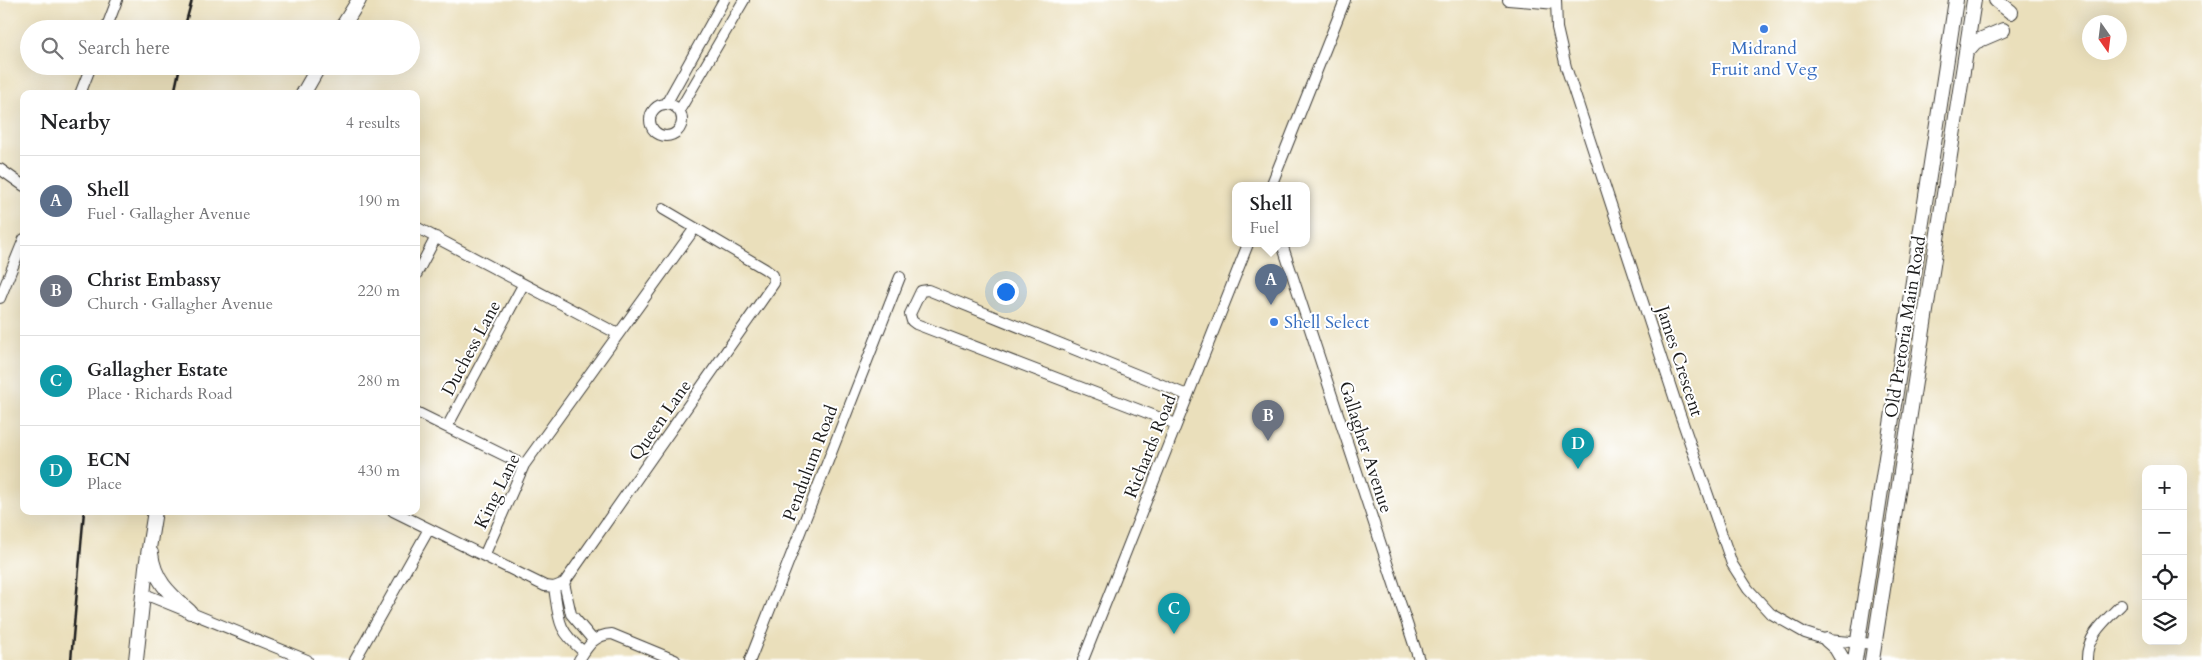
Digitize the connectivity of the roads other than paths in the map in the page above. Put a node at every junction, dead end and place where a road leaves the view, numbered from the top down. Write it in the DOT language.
graph roads {
  1 [pos="117,0"];
  2 [pos="359,0"];
  3 [pos="724,0"];
  4 [pos="1344,0"];
  5 [pos="1508,0"];
  6 [pos="1956,0"];
  7 [pos="1974,0"];
  8 [pos="1996,0"];
  9 [pos="1556,2"];
  10 [pos="742,4"];
  11 [pos="2011,12"];
  12 [pos="109,20"];
  13 [pos="347,20"];
  14 [pos="2003,30"];
  15 [pos="1967,50"];
  16 [pos="87,75"];
  17 [pos="314,75"];
  18 [pos="82,90"];
  19 [pos="305,90"];
  20 [pos="666,104"];
  21 [pos="679,111"];
  22 [pos="0,169"];
  23 [pos="1273,182"];
  24 [pos="20,183"];
  25 [pos="664,209"];
  26 [pos="695,228"];
  27 [pos="420,229"];
  28 [pos="436,237"];
  29 [pos="1247,247"];
  30 [pos="1283,247"];
  31 [pos="20,249"];
  32 [pos="420,268"];
  33 [pos="900,277"];
  34 [pos="523,285"];
  35 [pos="0,298"];
  36 [pos="618,334"];
  37 [pos="1188,395"];
  38 [pos="420,414"];
  39 [pos="1176,424"];
  40 [pos="447,427"];
  41 [pos="524,465"];
  42 [pos="154,515"];
  43 [pos="401,515"];
  44 [pos="429,529"];
  45 [pos="150,539"];
  46 [pos="484,556"];
  47 [pos="564,583"];
  48 [pos="554,587"];
  49 [pos="142,592"];
  50 [pos="2121,605"];
  51 [pos="190,612"];
  52 [pos="593,640"];
  53 [pos="1828,640"];
  54 [pos="1857,642"];
  55 [pos="1875,644"];
  56 [pos="582,656"];
  57 [pos="136,660"];
  58 [pos="307,660"];
  59 [pos="355,660"];
  60 [pos="675,660"];
  61 [pos="750,660"];
  62 [pos="1082,660"];
  63 [pos="1420,660"];
  64 [pos="1843,660"];
  65 [pos="1854,660"];
  66 [pos="1872,660"];
  67 [pos="2087,660"];
  1 -- 12 [label="street"];
  2 -- 13 [label="main road"];
  3 -- 10 [label="street"];
  3 -- 20 [label="street"];
  4 -- 23 [label="street"];
  5 -- 9 [label="street"];
  6 -- 54 [label="main road, Old Pretoria Main Road"];
  7 -- 15 [label="main road, Old Pretoria Main Road"];
  8 -- 11 [label="main road"];
  9 -- 53 [label="street, James Crescent"];
  10 -- 21 [label="street"];
  14 -- 15 [label="main road"];
  15 -- 55 [label="main road, Old Pretoria Main Road"];
  16 -- 18 [label="street"];
  17 -- 19 [label="main road"];
  20 -- 21 [label="street"];
  20 -- 21 [label="street"];
  22 -- 24 [label="street"];
  25 -- 26 [label="street"];
  26 -- 36 [label="street, King Lane"];
  26 -- 47 [label="street, Queen Lane"];
  27 -- 28 [label="street"];
  28 -- 32 [label="street"];
  28 -- 34 [label="street"];
  29 -- 37 [label="street, Richards Road"];
  30 -- 63 [label="street, Gallagher Avenue"];
  31 -- 35 [label="street"];
  33 -- 61 [label="street, Pendulum Road"];
  34 -- 36 [label="street"];
  34 -- 40 [label="street, Duchess Lane"];
  36 -- 41 [label="street, King Lane"];
  37 -- 39 [label="street, Richards Road"];
  37 -- 39 [label="street"];
  38 -- 40 [label="street"];
  39 -- 62 [label="street, Richards Road"];
  40 -- 41 [label="street"];
  41 -- 46 [label="street, King Lane"];
  42 -- 45 [label="main road"];
  43 -- 44 [label="street, King Lane"];
  44 -- 46 [label="street, King Lane"];
  44 -- 59 [label="street"];
  45 -- 49 [label="main road"];
  45 -- 51 [label="main road"];
  46 -- 48 [label="street"];
  47 -- 48 [label="street"];
  47 -- 52 [label="street"];
  48 -- 56 [label="street"];
  49 -- 51 [label="street"];
  49 -- 57 [label="main road"];
  50 -- 67 [label="street"];
  51 -- 58 [label="street"];
  52 -- 56 [label="street"];
  52 -- 60 [label="street"];
  53 -- 54 [label="street, James Crescent"];
  53 -- 64 [label="main road"];
  54 -- 55 [label="street, James Crescent"];
  54 -- 65 [label="main road, Old Pretoria Main Road"];
  55 -- 66 [label="main road, Old Pretoria Main Road"];
}
